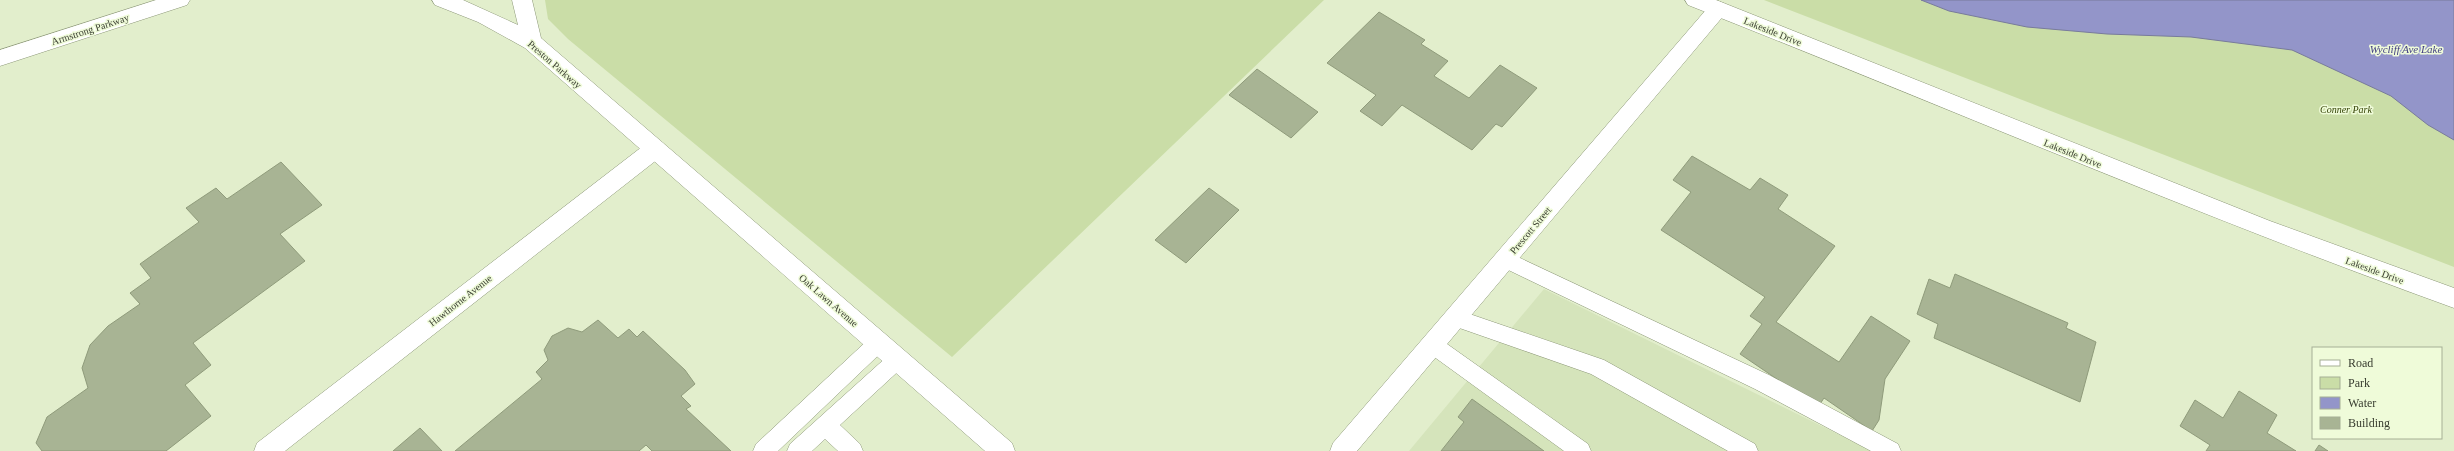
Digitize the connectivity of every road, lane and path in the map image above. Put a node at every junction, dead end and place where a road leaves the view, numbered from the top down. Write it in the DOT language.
graph roads {
  1 [pos="180,0"];
  2 [pos="442,0"];
  3 [pos="522,0"];
  4 [pos="1695,0"];
  5 [pos="1718,9"];
  6 [pos="532,42"];
  7 [pos="0,58"];
  8 [pos="655,149"];
  9 [pos="1505,259"];
  10 [pos="2454,298"];
  11 [pos="1455,318"];
  12 [pos="878,343"];
  13 [pos="1433,345"];
  14 [pos="897,360"];
  15 [pos="825,425"];
  16 [pos="266,451"];
  17 [pos="763,451"];
  18 [pos="797,451"];
  19 [pos="853,451"];
  20 [pos="1003,451"];
  21 [pos="1342,451"];
  22 [pos="1581,451"];
  23 [pos="1748,451"];
  24 [pos="1891,451"];
  1 -- 7 [label="main road, Armstrong Parkway"];
  2 -- 6 [label="main road, Preston Parkway"];
  3 -- 6 [label="main road"];
  4 -- 5 [label="main road, Lakeside Drive"];
  5 -- 9 [label="main road, Prescott Street"];
  5 -- 10 [label="main road, Lakeside Drive"];
  6 -- 8 [label="main road, Preston Parkway"];
  8 -- 12 [label="main road, Oak Lawn Avenue"];
  8 -- 16 [label="main road, Hawthorne Avenue"];
  9 -- 11 [label="main road, Prescott Street"];
  9 -- 24 [label="lane"];
  11 -- 13 [label="main road, Prescott Street"];
  11 -- 23 [label="lane"];
  12 -- 14 [label="main road, Oak Lawn Avenue"];
  12 -- 17 [label="lane"];
  13 -- 21 [label="main road, Prescott Street"];
  13 -- 22 [label="lane"];
  14 -- 15 [label="lane"];
  14 -- 20 [label="main road, Oak Lawn Avenue"];
  15 -- 18 [label="lane"];
  15 -- 19 [label="lane"];
}
